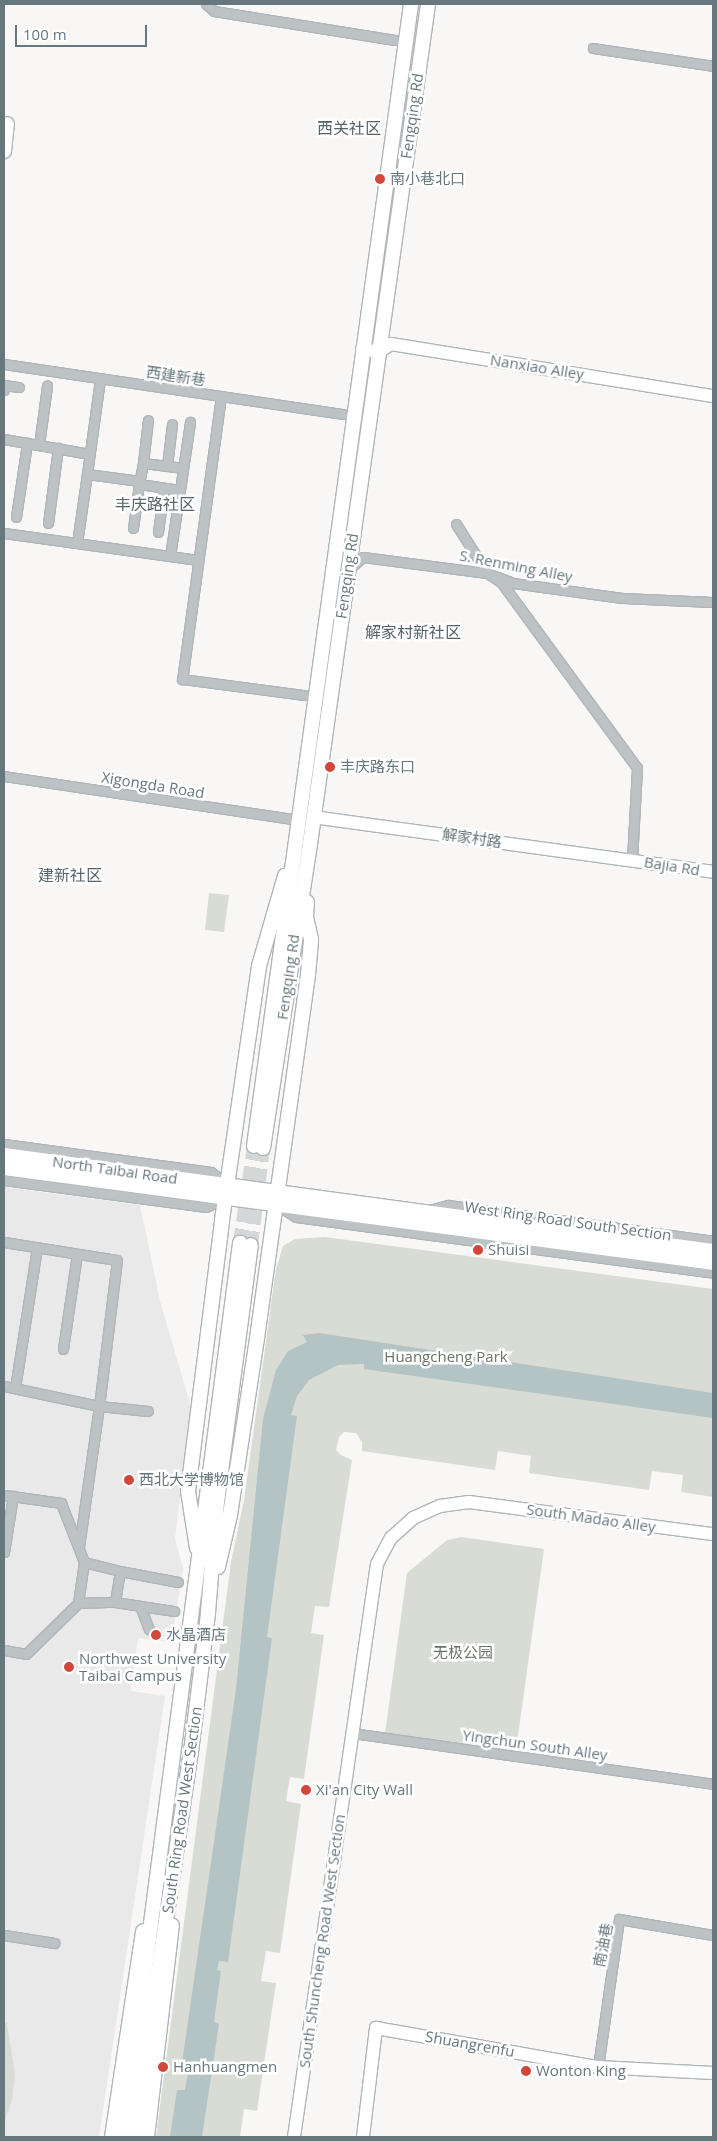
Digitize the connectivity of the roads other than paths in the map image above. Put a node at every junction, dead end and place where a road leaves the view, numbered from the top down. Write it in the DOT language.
graph roads {
  1 [pos="206,4"];
  2 [pos="411,4"];
  3 [pos="428,4"];
  4 [pos="396,40"];
  5 [pos="593,48"];
  6 [pos="713,66"];
  7 [pos="8,124"];
  8 [pos="4,151"];
  9 [pos="362,350"];
  10 [pos="379,352"];
  11 [pos="4,364"];
  12 [pos="100,378"];
  13 [pos="46,386"];
  14 [pos="19,387"];
  15 [pos="4,390"];
  16 [pos="221,396"];
  17 [pos="713,396"];
  18 [pos="343,414"];
  19 [pos="148,420"];
  20 [pos="190,422"];
  21 [pos="172,424"];
  22 [pos="4,439"];
  23 [pos="27,443"];
  24 [pos="39,445"];
  25 [pos="58,448"];
  26 [pos="90,454"];
  27 [pos="143,463"];
  28 [pos="167,466"];
  29 [pos="183,468"];
  30 [pos="87,474"];
  31 [pos="140,482"];
  32 [pos="164,488"];
  33 [pos="180,490"];
  34 [pos="16,517"];
  35 [pos="48,523"];
  36 [pos="456,524"];
  37 [pos="133,528"];
  38 [pos="158,532"];
  39 [pos="4,533"];
  40 [pos="77,543"];
  41 [pos="170,556"];
  42 [pos="198,560"];
  43 [pos="348,568"];
  44 [pos="487,573"];
  45 [pos="713,602"];
  46 [pos="304,695"];
  47 [pos="4,776"];
  48 [pos="313,817"];
  49 [pos="297,825"];
  50 [pos="310,844"];
  51 [pos="632,860"];
  52 [pos="713,872"];
  53 [pos="4,1144"];
  54 [pos="4,1155"];
  55 [pos="4,1168"];
  56 [pos="4,1180"];
  57 [pos="226,1191"];
  58 [pos="277,1198"];
  59 [pos="424,1212"];
  60 [pos="465,1229"];
  61 [pos="440,1236"];
  62 [pos="713,1241"];
  63 [pos="4,1242"];
  64 [pos="37,1248"];
  65 [pos="713,1251"];
  66 [pos="77,1254"];
  67 [pos="713,1263"];
  68 [pos="713,1273"];
  69 [pos="63,1349"];
  70 [pos="4,1386"];
  71 [pos="15,1388"];
  72 [pos="99,1406"];
  73 [pos="148,1411"];
  74 [pos="8,1496"];
  75 [pos="469,1502"];
  76 [pos="713,1534"];
  77 [pos="79,1547"];
  78 [pos="4,1552"];
  79 [pos="84,1562"];
  80 [pos="200,1564"];
  81 [pos="120,1571"];
  82 [pos="178,1582"];
  83 [pos="210,1589"];
  84 [pos="116,1602"];
  85 [pos="78,1603"];
  86 [pos="140,1606"];
  87 [pos="174,1611"];
  88 [pos="149,1629"];
  89 [pos="4,1651"];
  90 [pos="352,1733"];
  91 [pos="713,1784"];
  92 [pos="160,1850"];
  93 [pos="170,1891"];
  94 [pos="4,1935"];
  95 [pos="713,1935"];
  96 [pos="54,1943"];
  97 [pos="598,2067"];
  98 [pos="713,2074"];
  99 [pos="112,2137"];
  100 [pos="123,2137"];
  101 [pos="134,2137"];
  102 [pos="147,2137"];
  103 [pos="294,2137"];
  104 [pos="363,2137"];
  1 -- 4 [label="street"];
  2 -- 9 [label="main road, Fengqing Rd"];
  3 -- 10 [label="main road, Fengqing Rd"];
  5 -- 6 [label="street"];
  7 -- 8 [label="main road"];
  9 -- 10 [label="street, Nanxiao Alley"];
  9 -- 49 [label="main road, Fengqing Rd"];
  10 -- 17 [label="street, Nanxiao Alley"];
  10 -- 43 [label="main road, Fengqing Rd"];
  11 -- 12 [label="street, 西建新巷"];
  12 -- 16 [label="street, 西建新巷"];
  12 -- 26 [label="street"];
  13 -- 24 [label="street"];
  14 -- 15 [label="street"];
  16 -- 18 [label="street, 西建新巷"];
  16 -- 42 [label="street"];
  19 -- 27 [label="street"];
  20 -- 29 [label="street"];
  21 -- 28 [label="street"];
  22 -- 23 [label="street"];
  23 -- 24 [label="street"];
  23 -- 34 [label="street"];
  24 -- 25 [label="street"];
  25 -- 26 [label="street"];
  25 -- 35 [label="street"];
  26 -- 30 [label="street"];
  27 -- 28 [label="street"];
  27 -- 31 [label="street"];
  28 -- 29 [label="street"];
  29 -- 33 [label="street"];
  30 -- 31 [label="street"];
  30 -- 40 [label="street"];
  31 -- 32 [label="street"];
  31 -- 37 [label="street"];
  32 -- 33 [label="street"];
  32 -- 38 [label="street"];
  33 -- 41 [label="street"];
  36 -- 44 [label="street"];
  39 -- 40 [label="street"];
  40 -- 41 [label="street"];
  41 -- 42 [label="street"];
  42 -- 46 [label="street"];
  43 -- 44 [label="street, S. Renming Alley"];
  43 -- 48 [label="main road, Fengqing Rd"];
  44 -- 45 [label="street, S. Renming Alley"];
  44 -- 51 [label="street"];
  47 -- 49 [label="street, Xigongda Road"];
  48 -- 50 [label="main road, Fengqing Rd"];
  48 -- 51 [label="street, 解家村路"];
  49 -- 50 [label="main road, Fengqing Rd"];
  49 -- 57 [label="main road"];
  50 -- 58 [label="main road"];
  51 -- 52 [label="street, Bajia Rd"];
  53 -- 57 [label="street"];
  54 -- 57 [label="main road, North Taibai Road"];
  55 -- 57 [label="main road, North Taibai Road"];
  56 -- 57 [label="street"];
  57 -- 58 [label="main road, West Ring Road South Section"];
  57 -- 80 [label="main road"];
  58 -- 59 [label="main road, West Ring Road South Section"];
  58 -- 60 [label="main road, West Ring Road South Section"];
  58 -- 61 [label="street, West Ring Road South Section"];
  58 -- 83 [label="main road"];
  59 -- 62 [label="street, West Ring Road South Section"];
  59 -- 65 [label="main road, West Ring Road South Section"];
  60 -- 61 [label="street"];
  60 -- 67 [label="main road, West Ring Road South Section"];
  61 -- 68 [label="street, West Ring Road South Section"];
  63 -- 64 [label="street"];
  64 -- 66 [label="street"];
  64 -- 71 [label="street"];
  66 -- 69 [label="street"];
  66 -- 72 [label="street"];
  70 -- 71 [label="street"];
  71 -- 72 [label="street"];
  72 -- 73 [label="street"];
  72 -- 77 [label="street"];
  74 -- 77 [label="street"];
  74 -- 78 [label="street"];
  75 -- 76 [label="street, South Madao Alley"];
  75 -- 90 [label="street, South Shuncheng Road West Section"];
  77 -- 79 [label="street"];
  79 -- 81 [label="street"];
  79 -- 85 [label="street"];
  80 -- 83 [label="main road, South Ring Road West Section"];
  80 -- 92 [label="main road, South Ring Road West Section"];
  81 -- 82 [label="street"];
  81 -- 84 [label="street"];
  83 -- 93 [label="main road, South Ring Road West Section"];
  84 -- 85 [label="street"];
  84 -- 86 [label="street"];
  85 -- 89 [label="street"];
  86 -- 87 [label="street"];
  86 -- 88 [label="street"];
  90 -- 91 [label="street, Yingchun South Alley"];
  90 -- 103 [label="street, South Shuncheng Road West Section"];
  92 -- 99 [label="main road, South Ring Road West Section"];
  92 -- 100 [label="main road, South Ring Road West Section"];
  93 -- 101 [label="main road, South Ring Road West Section"];
  93 -- 102 [label="main road"];
  94 -- 96 [label="street"];
  95 -- 97 [label="street, 南油巷"];
  97 -- 98 [label="street, Shuangrenfu"];
  97 -- 104 [label="street, Shuangrenfu"];
}
